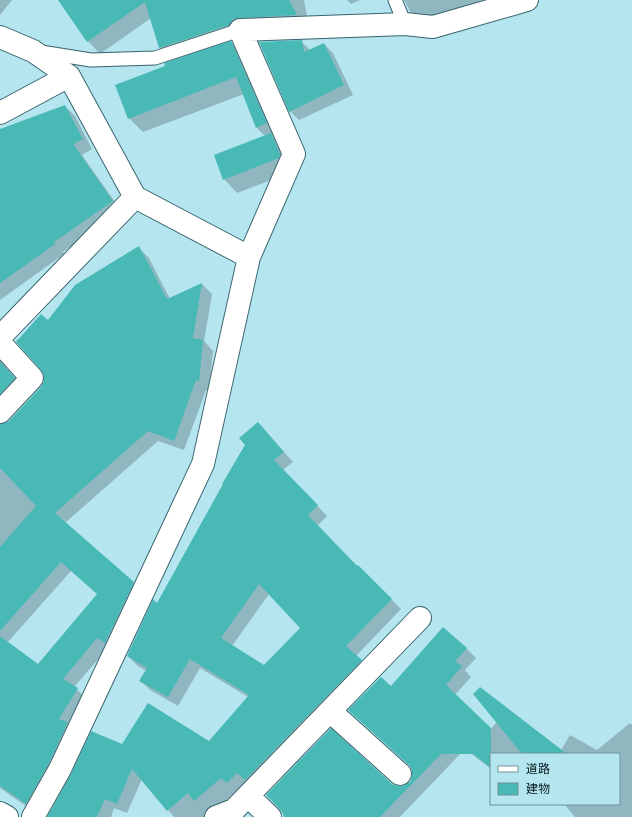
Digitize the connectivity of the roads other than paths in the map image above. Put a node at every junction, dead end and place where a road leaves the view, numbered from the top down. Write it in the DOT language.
graph roads {
  1 [pos="395,0"];
  2 [pos="527,0"];
  3 [pos="405,24"];
  4 [pos="240,30"];
  5 [pos="0,37"];
  6 [pos="33,50"];
  7 [pos="69,76"];
  8 [pos="0,113"];
  9 [pos="136,197"];
  10 [pos="249,257"];
  11 [pos="0,337"];
  12 [pos="0,343"];
  13 [pos="0,412"];
  14 [pos="420,618"];
  15 [pos="330,711"];
  16 [pos="400,774"];
  17 [pos="248,796"];
  18 [pos="0,813"];
  19 [pos="7,817"];
  20 [pos="33,817"];
  21 [pos="216,817"];
  22 [pos="270,817"];
  1 -- 3 [label="lane"];
  2 -- 3 [label="street"];
  3 -- 4 [label="street"];
  4 -- 6 [label="lane"];
  4 -- 10 [label="street"];
  5 -- 6 [label="street"];
  6 -- 7 [label="street"];
  7 -- 8 [label="street"];
  7 -- 9 [label="street"];
  9 -- 10 [label="street"];
  9 -- 11 [label="street"];
  10 -- 20 [label="street"];
  12 -- 13 [label="street"];
  14 -- 15 [label="street"];
  15 -- 16 [label="street"];
  15 -- 17 [label="street"];
  17 -- 21 [label="street"];
  17 -- 22 [label="street"];
  18 -- 19 [label="street"];
}
